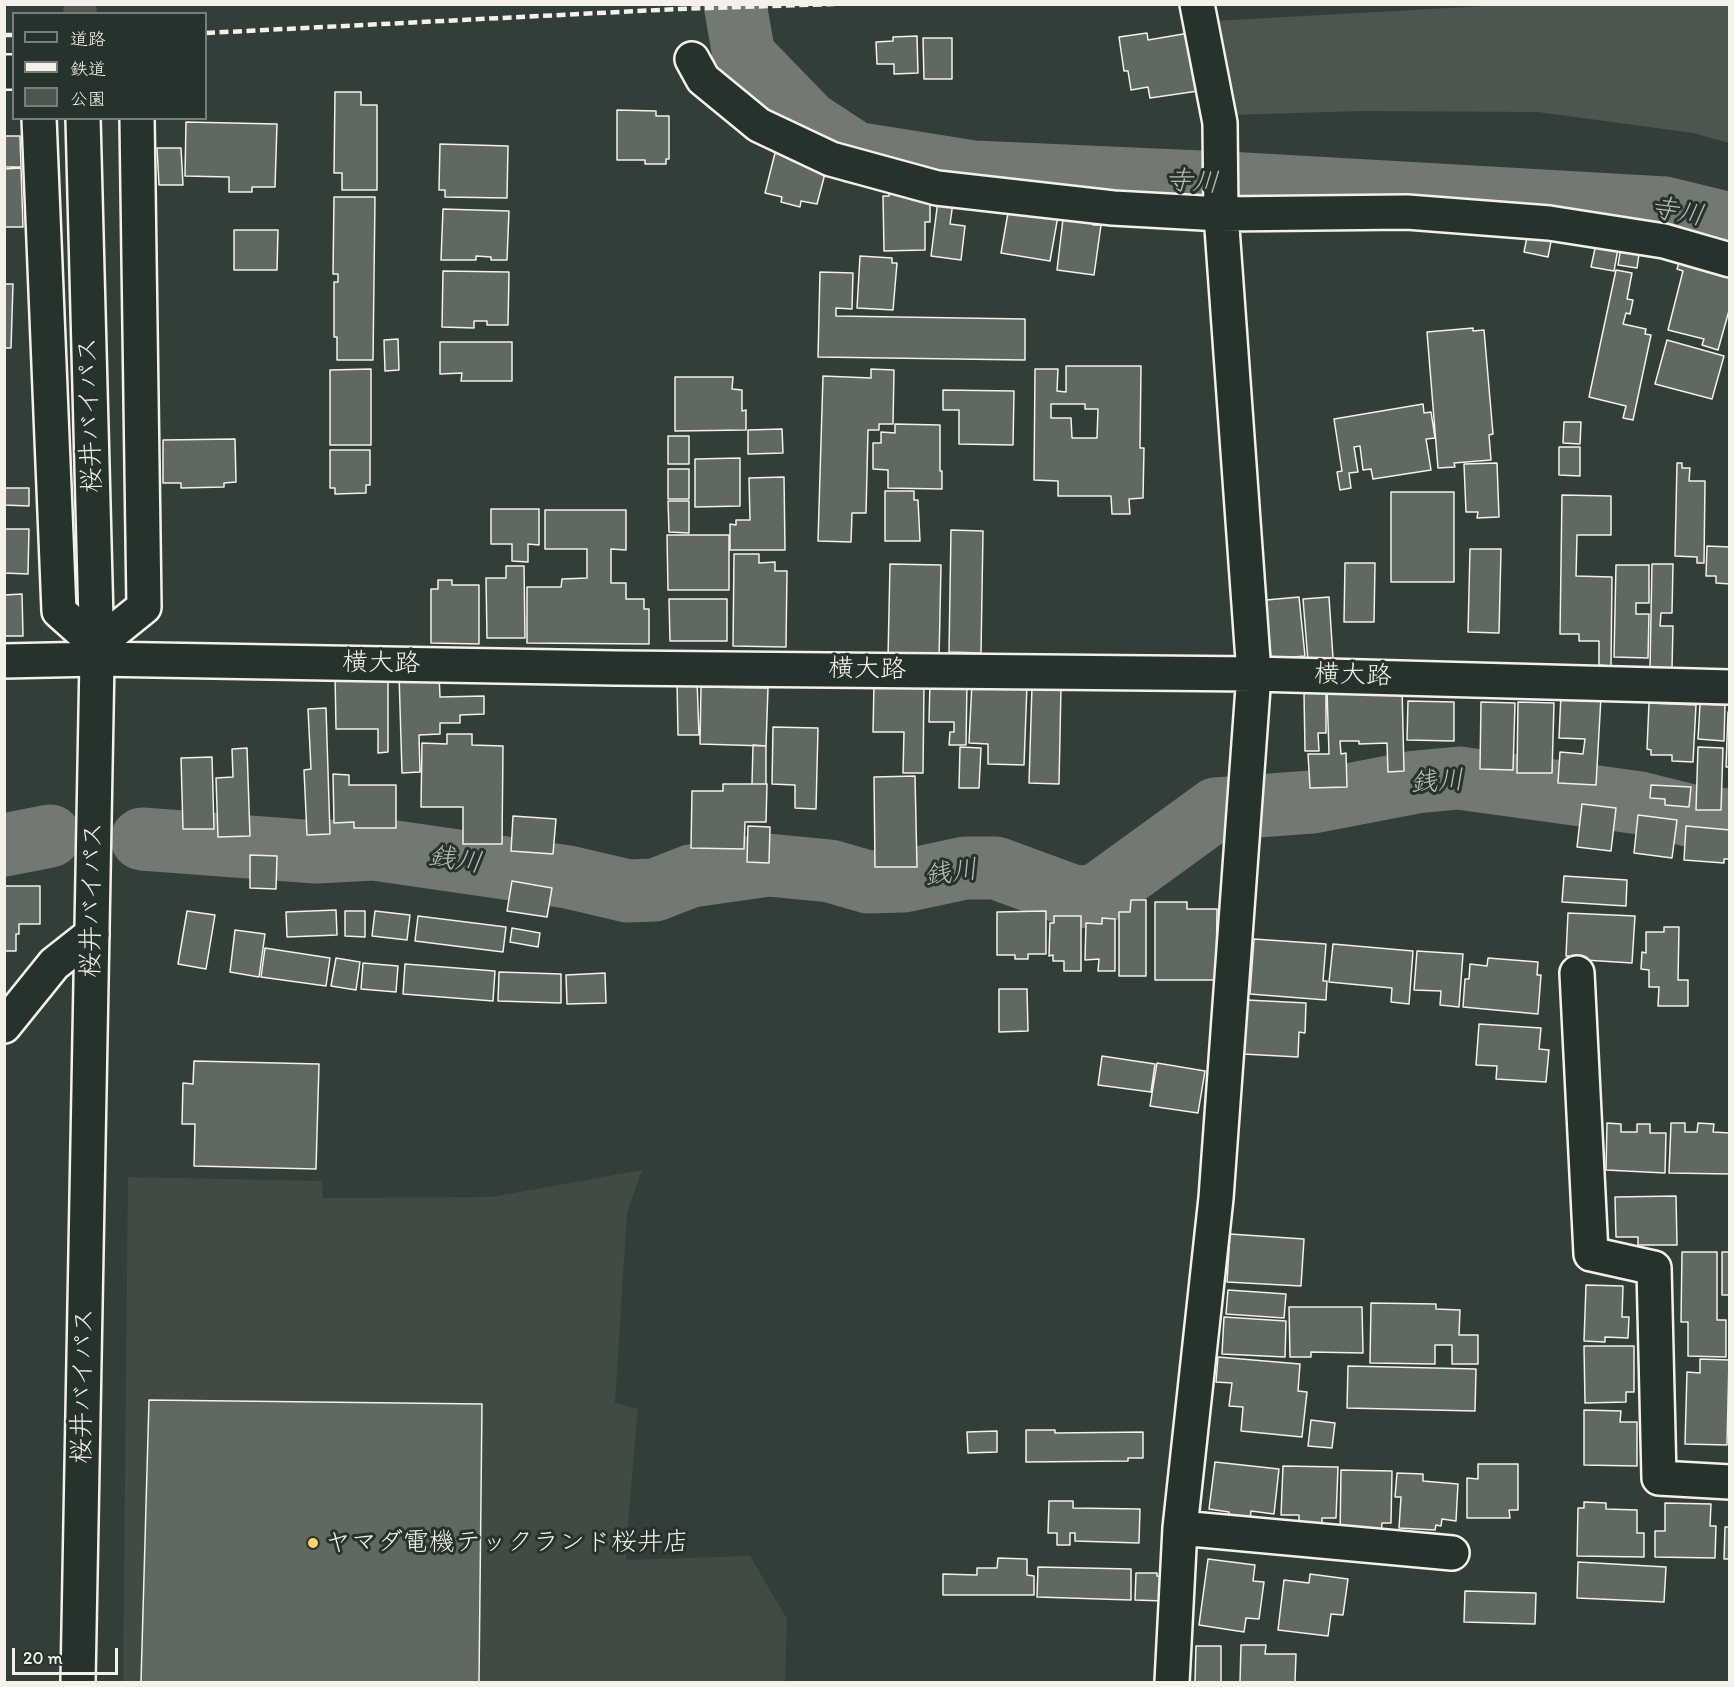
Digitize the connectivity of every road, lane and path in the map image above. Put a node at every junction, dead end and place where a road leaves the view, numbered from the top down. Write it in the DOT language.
graph roads {
  1 [pos="1197,4"];
  2 [pos="692,59"];
  3 [pos="39,120"];
  4 [pos="83,120"];
  5 [pos="137,120"];
  6 [pos="1221,210"];
  7 [pos="1730,260"];
  8 [pos="97,652"];
  9 [pos="4,661"];
  10 [pos="1254,674"];
  11 [pos="1730,687"];
  12 [pos="92,934"];
  13 [pos="1577,973"];
  14 [pos="4,1026"];
  15 [pos="1730,1482"];
  16 [pos="1180,1528"];
  17 [pos="1452,1553"];
  18 [pos="78,1683"];
  19 [pos="1172,1683"];
  1 -- 6 [label="main road"];
  2 -- 6 [label="main road"];
  3 -- 8 [label="main road"];
  4 -- 8 [label="main road, 桜井バイパス"];
  5 -- 8 [label="main road"];
  6 -- 7 [label="main road"];
  6 -- 10 [label="main road"];
  8 -- 9 [label="main road, 横大路"];
  8 -- 10 [label="main road, 横大路"];
  8 -- 12 [label="main road, 桜井バイパス"];
  10 -- 11 [label="main road, 横大路"];
  10 -- 16 [label="main road"];
  12 -- 14 [label="main road"];
  12 -- 18 [label="main road, 桜井バイパス"];
  13 -- 15 [label="main road"];
  16 -- 17 [label="main road"];
  16 -- 19 [label="main road"];
}
